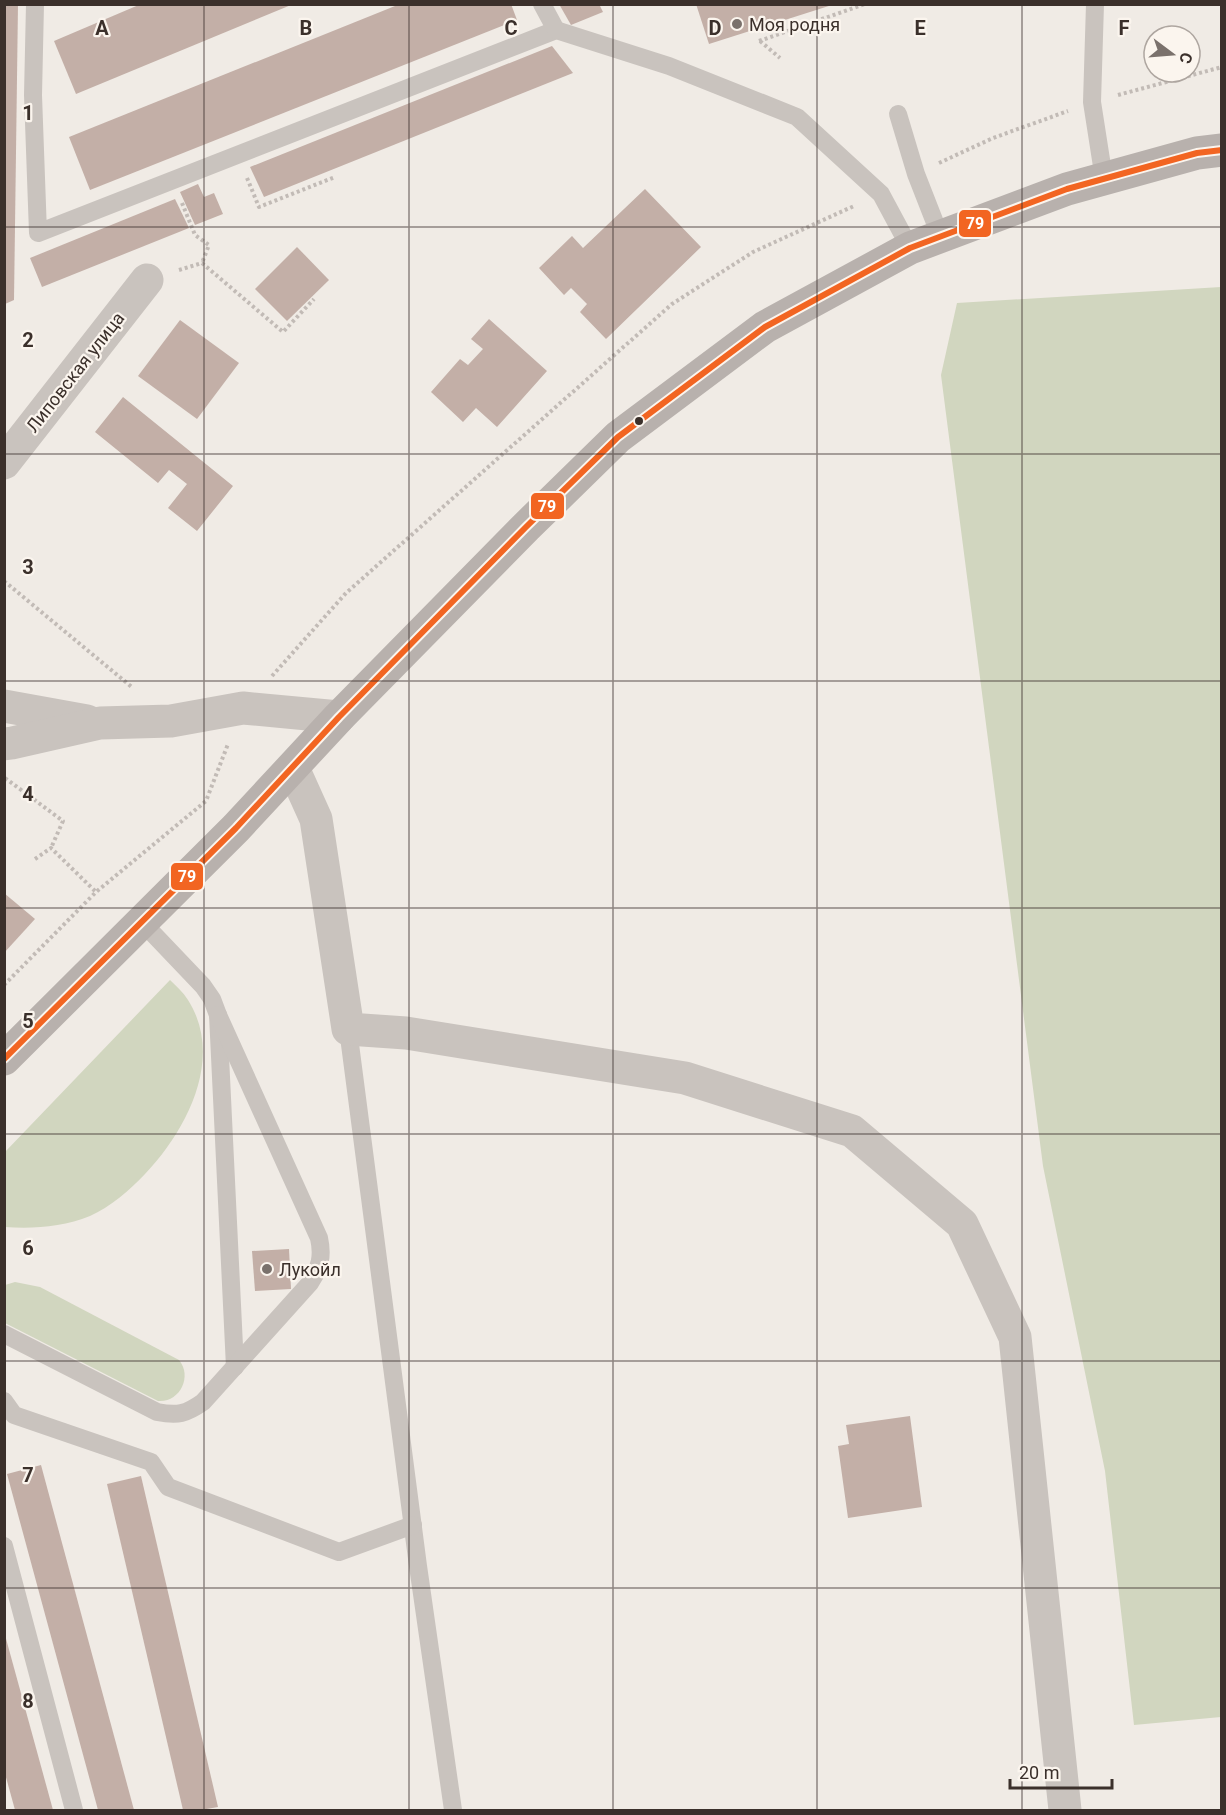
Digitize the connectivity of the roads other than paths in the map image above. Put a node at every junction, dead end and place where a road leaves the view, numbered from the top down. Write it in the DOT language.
graph roads {
  1 [pos="35,4"];
  2 [pos="542,4"];
  3 [pos="1095,4"];
  4 [pos="556,30"];
  5 [pos="898,114"];
  6 [pos="1221,150"];
  7 [pos="1104,179"];
  8 [pos="941,238"];
  9 [pos="910,248"];
  10 [pos="147,280"];
  11 [pos="4,463"];
  12 [pos="4,706"];
  13 [pos="339,717"];
  14 [pos="100,723"];
  15 [pos="4,744"];
  16 [pos="293,768"];
  17 [pos="142,922"];
  18 [pos="218,1016"];
  19 [pos="348,1029"];
  20 [pos="4,1059"];
  21 [pos="4,1334"];
  22 [pos="236,1367"];
  23 [pos="4,1401"];
  24 [pos="413,1525"];
  25 [pos="4,1546"];
  26 [pos="74,1810"];
  27 [pos="453,1810"];
  28 [pos="1065,1810"];
  1 -- 4 [label="lane"];
  2 -- 4 [label="lane"];
  3 -- 7 [label="lane"];
  4 -- 9 [label="lane"];
  5 -- 8 [label="lane"];
  6 -- 7 [label="main road"];
  7 -- 8 [label="main road"];
  8 -- 9 [label="main road"];
  9 -- 13 [label="main road"];
  10 -- 11 [label="street, Липовская улица"];
  12 -- 14 [label="street"];
  13 -- 14 [label="street"];
  13 -- 16 [label="main road"];
  14 -- 15 [label="street"];
  16 -- 17 [label="main road"];
  16 -- 19 [label="street"];
  17 -- 18 [label="lane"];
  17 -- 20 [label="main road"];
  18 -- 22 [label="lane"];
  18 -- 22 [label="lane"];
  19 -- 24 [label="lane"];
  19 -- 28 [label="street"];
  21 -- 22 [label="lane"];
  23 -- 24 [label="lane"];
  24 -- 27 [label="lane"];
  25 -- 26 [label="lane"];
}
